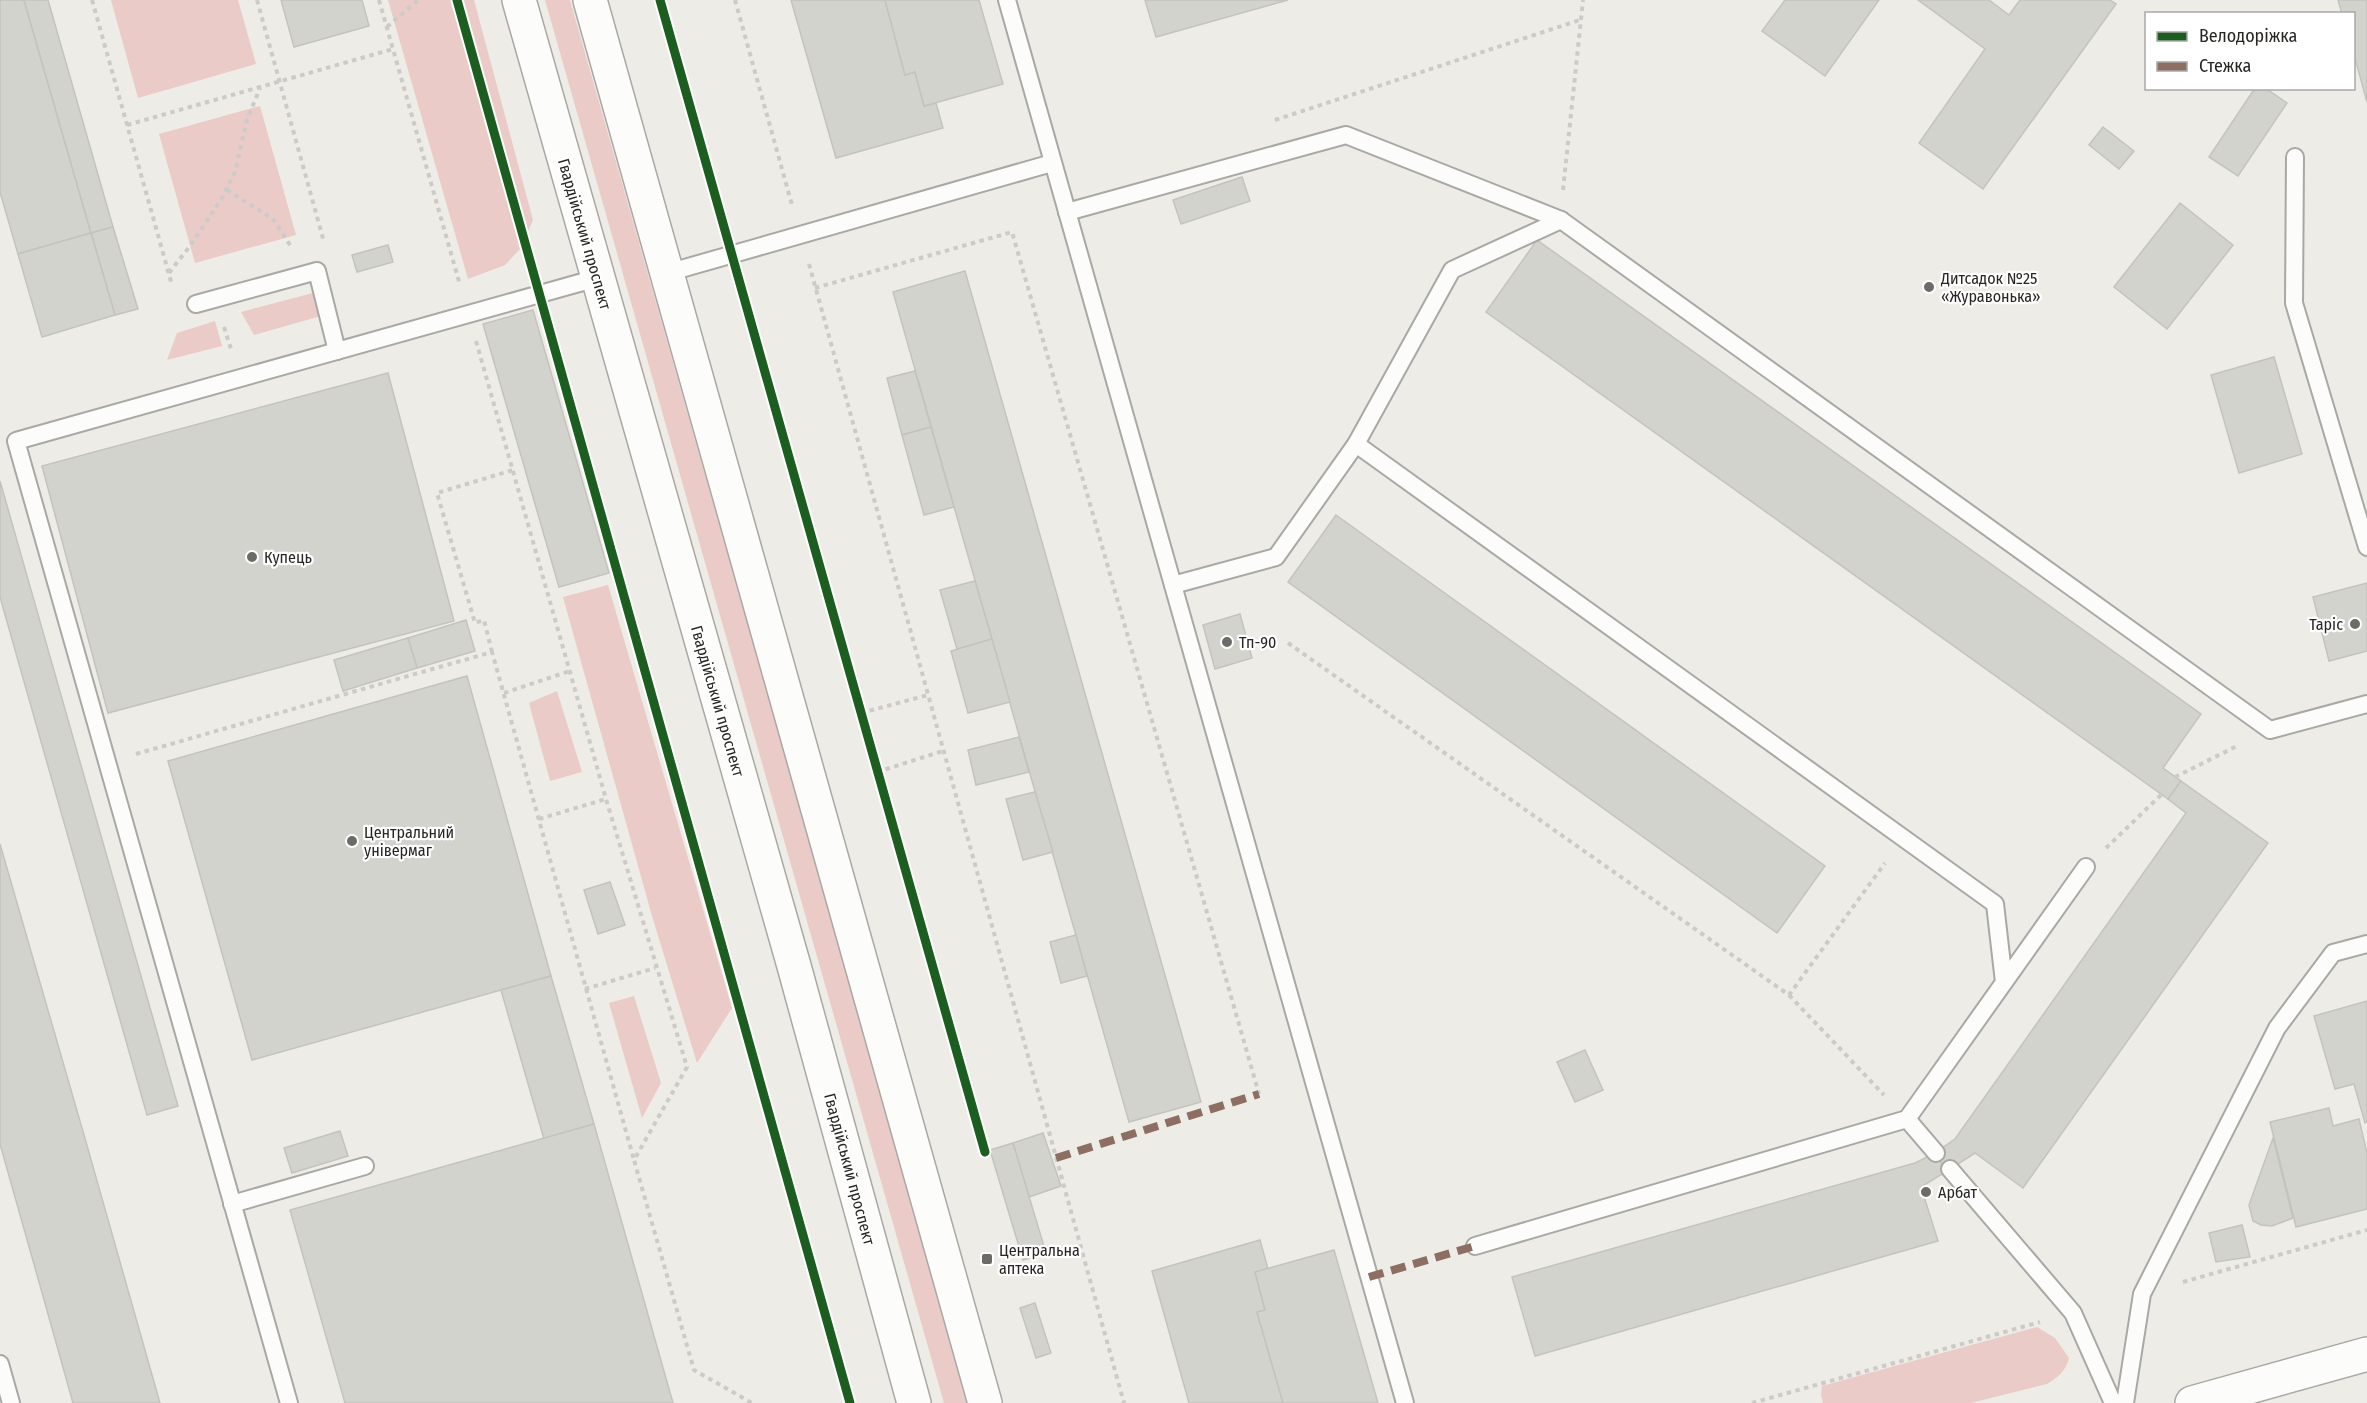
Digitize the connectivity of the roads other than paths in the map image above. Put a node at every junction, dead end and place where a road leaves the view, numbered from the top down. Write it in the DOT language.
graph roads {
  1 [pos="519,0"];
  2 [pos="590,0"];
  3 [pos="1007,0"];
  4 [pos="2295,157"];
  5 [pos="1052,163"];
  6 [pos="1067,212"];
  7 [pos="1560,220"];
  8 [pos="667,273"];
  9 [pos="597,278"];
  10 [pos="196,304"];
  11 [pos="337,351"];
  12 [pos="1356,444"];
  13 [pos="2367,547"];
  14 [pos="1173,585"];
  15 [pos="2367,704"];
  16 [pos="2086,867"];
  17 [pos="2367,944"];
  18 [pos="2004,982"];
  19 [pos="1907,1119"];
  20 [pos="1936,1152"];
  21 [pos="365,1166"];
  22 [pos="1950,1169"];
  23 [pos="232,1204"];
  24 [pos="1475,1246"];
  25 [pos="2367,1354"];
  26 [pos="0,1364"];
  27 [pos="11,1403"];
  28 [pos="289,1403"];
  29 [pos="914,1403"];
  30 [pos="985,1403"];
  31 [pos="1405,1403"];
  32 [pos="2113,1403"];
  33 [pos="2125,1403"];
  34 [pos="2192,1403"];
  1 -- 9 [label="main road, Гвардійський проспект"];
  2 -- 8 [label="main road"];
  3 -- 5 [label="lane"];
  4 -- 13 [label="lane"];
  5 -- 6 [label="lane"];
  5 -- 8 [label="lane"];
  6 -- 7 [label="lane"];
  6 -- 14 [label="lane"];
  7 -- 12 [label="lane"];
  7 -- 15 [label="lane"];
  8 -- 30 [label="main road"];
  9 -- 11 [label="lane"];
  9 -- 29 [label="main road, Гвардійський проспект"];
  10 -- 11 [label="lane"];
  11 -- 23 [label="lane"];
  12 -- 14 [label="lane"];
  12 -- 18 [label="lane"];
  14 -- 31 [label="lane"];
  16 -- 18 [label="lane"];
  17 -- 33 [label="lane"];
  18 -- 19 [label="lane"];
  19 -- 20 [label="lane"];
  19 -- 24 [label="lane"];
  21 -- 23 [label="lane"];
  22 -- 32 [label="lane"];
  23 -- 28 [label="lane"];
  25 -- 34 [label="main road"];
  26 -- 27 [label="lane"];
}
